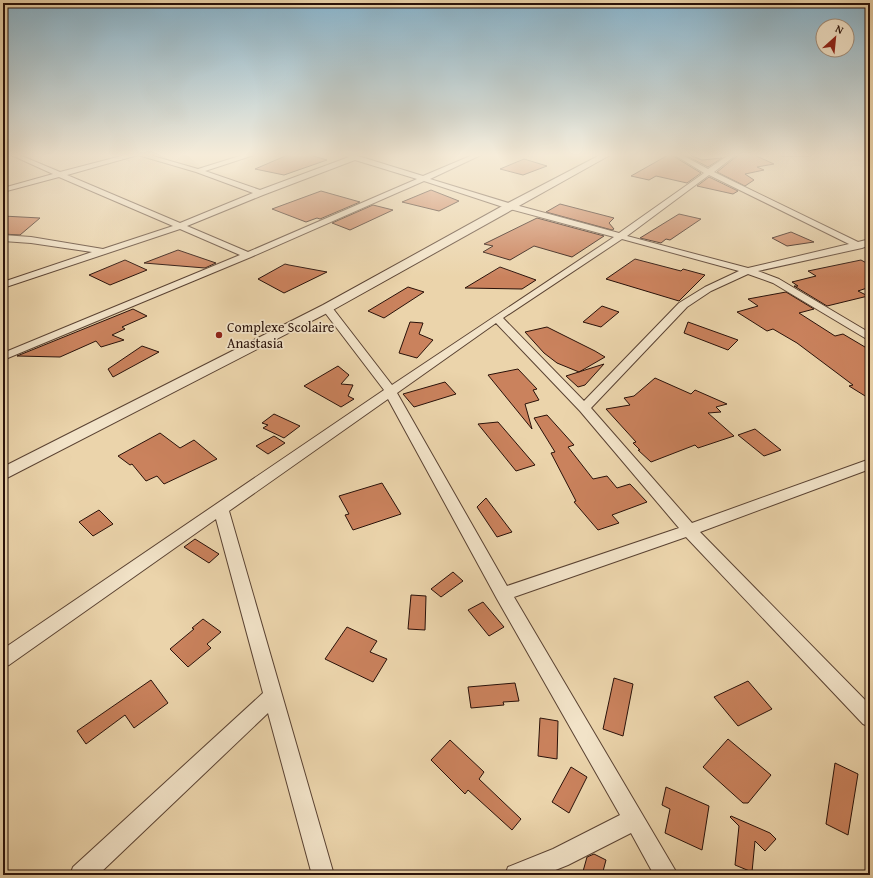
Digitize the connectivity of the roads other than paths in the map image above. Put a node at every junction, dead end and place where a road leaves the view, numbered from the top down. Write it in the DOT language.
graph roads {
  1 [pos="106,195"];
  2 [pos="255,195"];
  3 [pos="383,195"];
  4 [pos="476,195"];
  5 [pos="530,195"];
  6 [pos="677,195"];
  7 [pos="755,195"];
  8 [pos="509,206"];
  9 [pos="178,226"];
  10 [pos="620,237"];
  11 [pos="3,238"];
  12 [pos="870,242"];
  13 [pos="858,245"];
  14 [pos="102,251"];
  15 [pos="870,251"];
  16 [pos="248,255"];
  17 [pos="748,271"];
  18 [pos="3,285"];
  19 [pos="327,308"];
  20 [pos="497,318"];
  21 [pos="870,338"];
  22 [pos="3,357"];
  23 [pos="390,391"];
  24 [pos="584,408"];
  25 [pos="870,464"];
  26 [pos="3,474"];
  27 [pos="221,509"];
  28 [pos="689,530"];
  29 [pos="503,594"];
  30 [pos="3,658"];
  31 [pos="273,696"];
  32 [pos="870,718"];
  33 [pos="634,820"];
  34 [pos="81,875"];
  35 [pos="323,875"];
  36 [pos="516,875"];
  37 [pos="667,875"];
  1 -- 9 [label="street"];
  2 -- 9 [label="street"];
  3 -- 16 [label="street"];
  4 -- 8 [label="street"];
  5 -- 8 [label="street"];
  6 -- 10 [label="street"];
  7 -- 13 [label="street"];
  8 -- 10 [label="street"];
  8 -- 19 [label="street"];
  9 -- 14 [label="street"];
  9 -- 16 [label="street"];
  10 -- 17 [label="street"];
  10 -- 20 [label="street"];
  11 -- 14 [label="street"];
  12 -- 13 [label="street"];
  13 -- 15 [label="street"];
  13 -- 17 [label="street"];
  14 -- 18 [label="street"];
  16 -- 22 [label="street"];
  17 -- 21 [label="street"];
  17 -- 24 [label="street"];
  19 -- 23 [label="street"];
  19 -- 26 [label="street"];
  20 -- 23 [label="street"];
  20 -- 24 [label="street"];
  23 -- 27 [label="street"];
  23 -- 29 [label="street"];
  24 -- 28 [label="street"];
  25 -- 28 [label="street"];
  27 -- 30 [label="street"];
  27 -- 31 [label="street"];
  28 -- 29 [label="street"];
  28 -- 32 [label="street"];
  29 -- 33 [label="street"];
  31 -- 34 [label="street"];
  31 -- 35 [label="street"];
  33 -- 36 [label="street"];
  33 -- 37 [label="street"];
}
